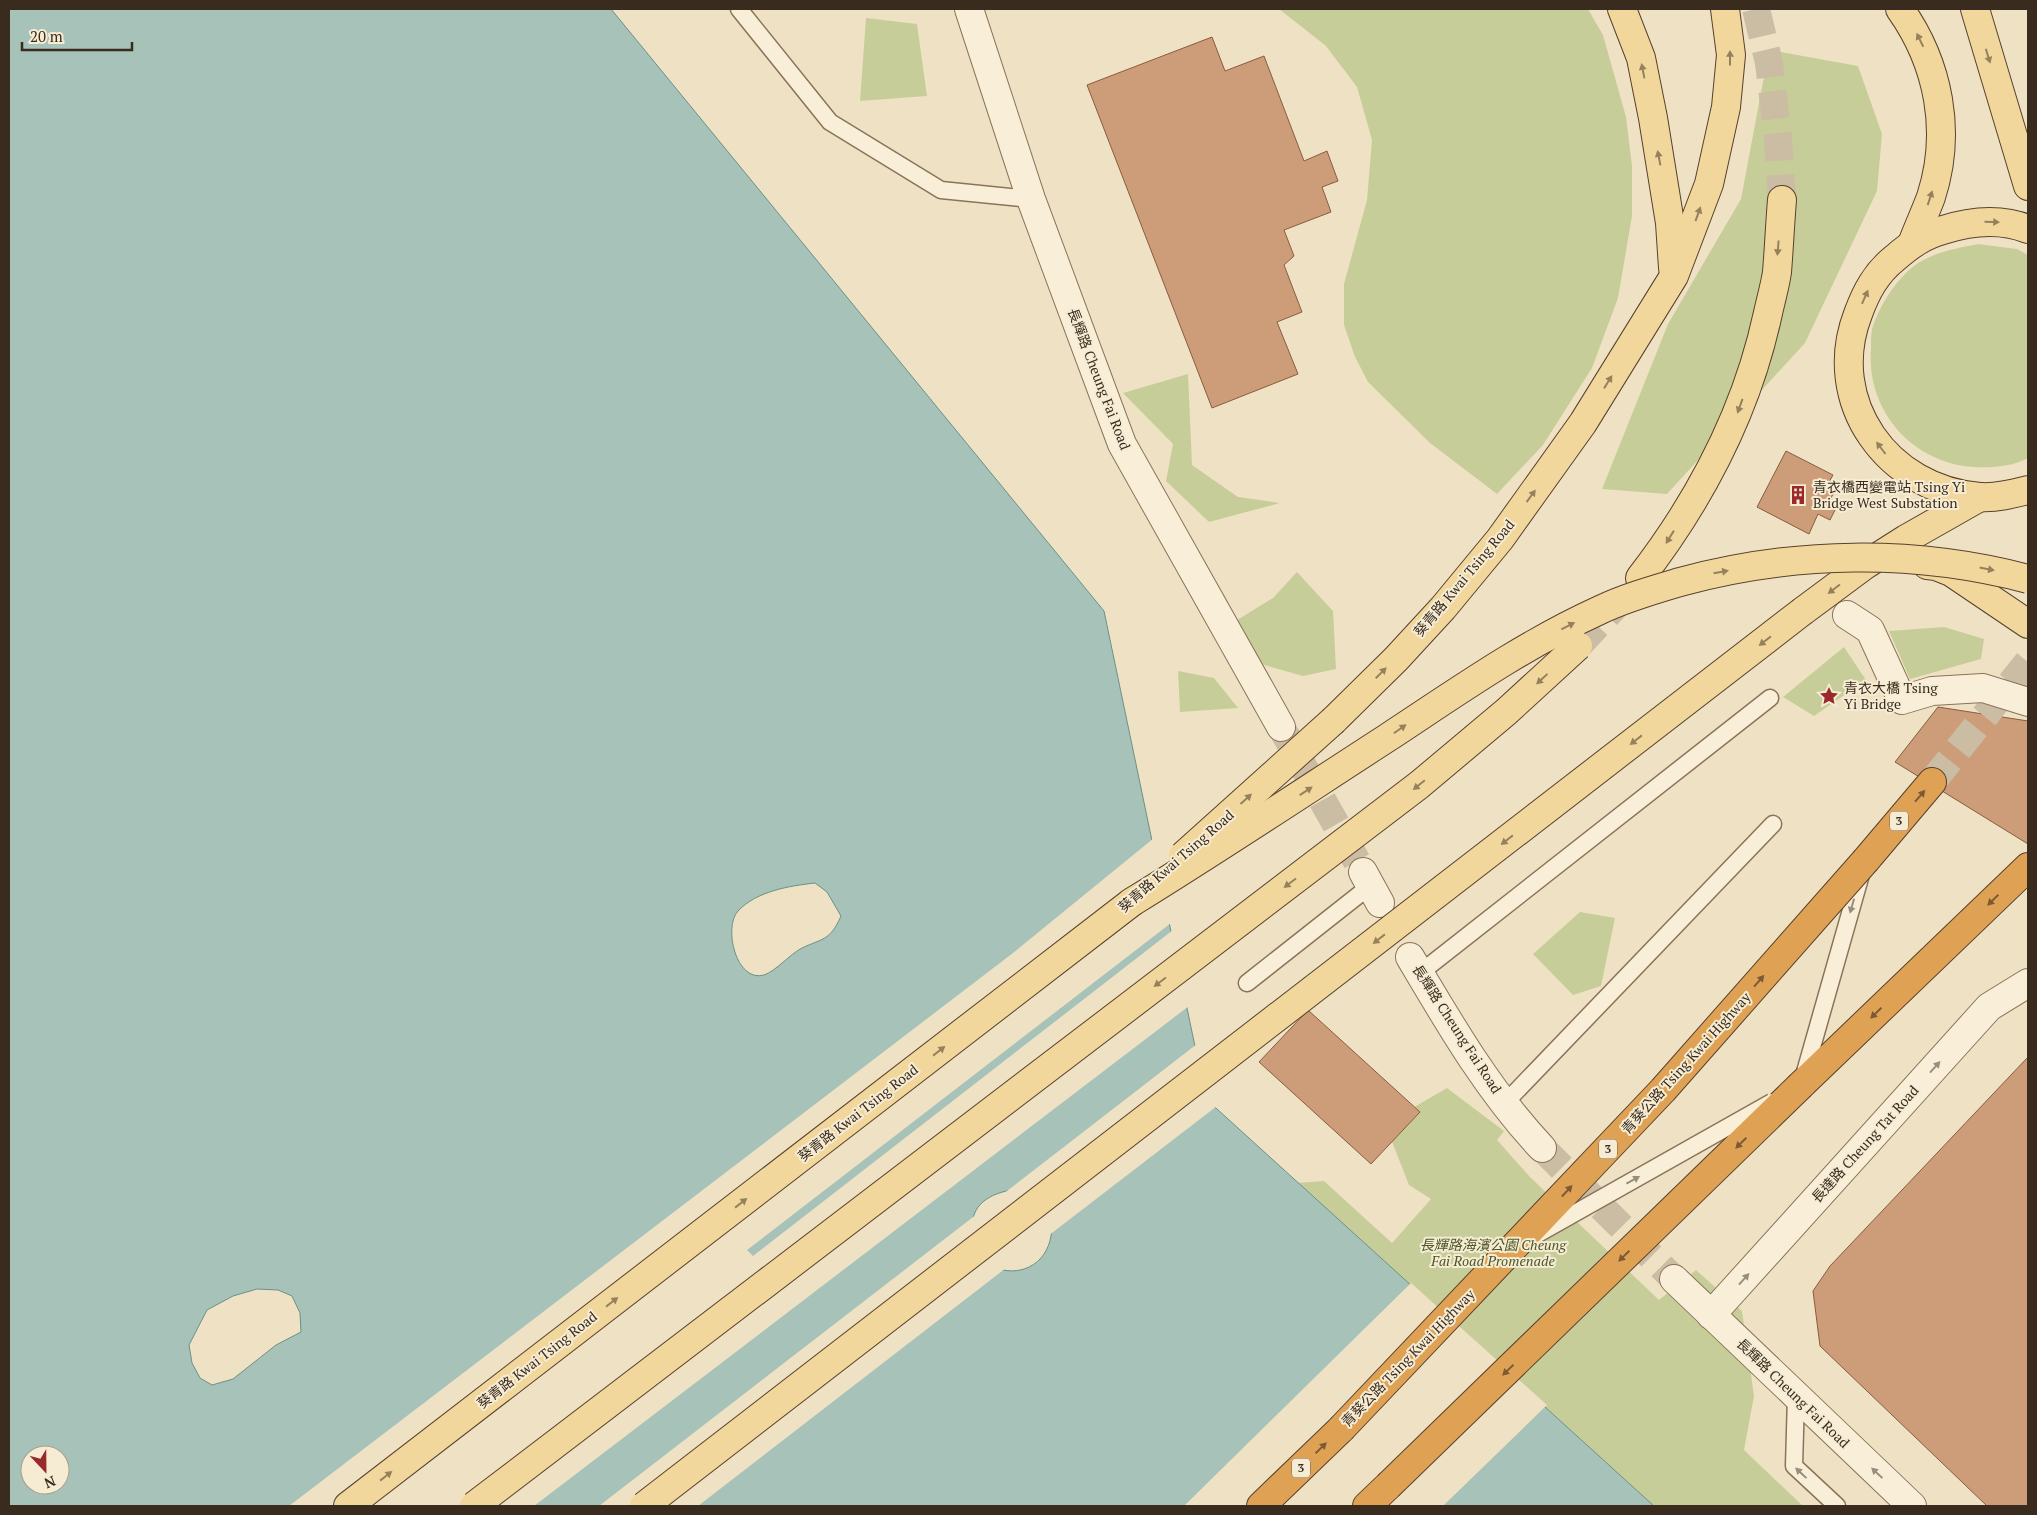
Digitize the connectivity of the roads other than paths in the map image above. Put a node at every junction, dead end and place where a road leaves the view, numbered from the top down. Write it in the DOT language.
graph roads {
  1 [pos="739,9"];
  2 [pos="969,9"];
  3 [pos="1622,9"];
  4 [pos="1725,9"];
  5 [pos="1900,9"];
  6 [pos="1975,9"];
  7 [pos="2028,186"];
  8 [pos="1031,199"];
  9 [pos="1782,200"];
  10 [pos="2028,229"];
  11 [pos="1912,244"];
  12 [pos="1674,276"];
  13 [pos="2028,490"];
  14 [pos="1980,497"];
  15 [pos="1865,566"];
  16 [pos="1640,578"];
  17 [pos="2028,579"];
  18 [pos="1846,615"];
  19 [pos="2028,624"];
  20 [pos="1578,646"];
  21 [pos="1770,698"];
  22 [pos="2028,702"];
  23 [pos="1281,727"];
  24 [pos="1932,782"];
  25 [pos="1773,824"];
  26 [pos="1866,860"];
  27 [pos="2028,867"];
  28 [pos="1371,887"];
  29 [pos="1132,902"];
  30 [pos="1415,965"];
  31 [pos="1247,983"];
  32 [pos="2028,983"];
  33 [pos="1801,1085"];
  34 [pos="1505,1103"];
  35 [pos="1542,1148"];
  36 [pos="1514,1247"];
  37 [pos="1674,1279"];
  38 [pos="1711,1315"];
  39 [pos="1796,1397"];
  40 [pos="348,1506"];
  41 [pos="474,1506"];
  42 [pos="644,1506"];
  43 [pos="1261,1506"];
  44 [pos="1367,1506"];
  45 [pos="1837,1506"];
  46 [pos="1912,1506"];
  1 -- 8 [label="lane"];
  2 -- 8 [label="street, 長輝路 Cheung Fai Road"];
  12 -- 3 [label="main road, one-way"];
  12 -- 4 [label="main road, 葵青路 Kwai Tsing Road, one-way"];
  11 -- 5 [label="main road, one-way"];
  6 -- 7 [label="main road, one-way"];
  8 -- 23 [label="street, 長輝路 Cheung Fai Road"];
  9 -- 16 [label="main road, one-way"];
  11 -- 10 [label="main road, one-way"];
  14 -- 11 [label="main road, one-way"];
  29 -- 12 [label="main road, 葵青路 Kwai Tsing Road, one-way, bridge"];
  13 -- 14 [label="main road"];
  14 -- 15 [label="main road"];
  15 -- 19 [label="main road"];
  15 -- 42 [label="main road, one-way, bridge"];
  29 -- 17 [label="main road, one-way, bridge"];
  18 -- 22 [label="street"];
  20 -- 41 [label="main road, one-way, bridge"];
  21 -- 30 [label="lane"];
  26 -- 24 [label="highway, 青葵公路 Tsing Kwai Highway / 3, one-way"];
  25 -- 34 [label="lane"];
  26 -- 33 [label="lane, one-way, bridge"];
  36 -- 26 [label="highway, 青葵公路 Tsing Kwai Highway / 3, one-way, bridge"];
  27 -- 33 [label="highway, one-way"];
  28 -- 31 [label="lane"];
  40 -- 29 [label="main road, 葵青路 Kwai Tsing Road, one-way"];
  30 -- 34 [label="street, 長輝路 Cheung Fai Road"];
  38 -- 32 [label="street, 長達路 Cheung Tat Road, one-way"];
  36 -- 33 [label="lane, one-way, bridge"];
  33 -- 44 [label="highway, one-way, bridge"];
  34 -- 35 [label="street, 長輝路 Cheung Fai Road"];
  43 -- 36 [label="highway, 青葵公路 Tsing Kwai Highway / 3, one-way, bridge"];
  37 -- 38 [label="street, 長輝路 Cheung Fai Road"];
  38 -- 39 [label="street, 長輝路 Cheung Fai Road"];
  45 -- 39 [label="lane, one-way"];
  46 -- 39 [label="street, 長輝路 Cheung Fai Road, one-way"];
}
